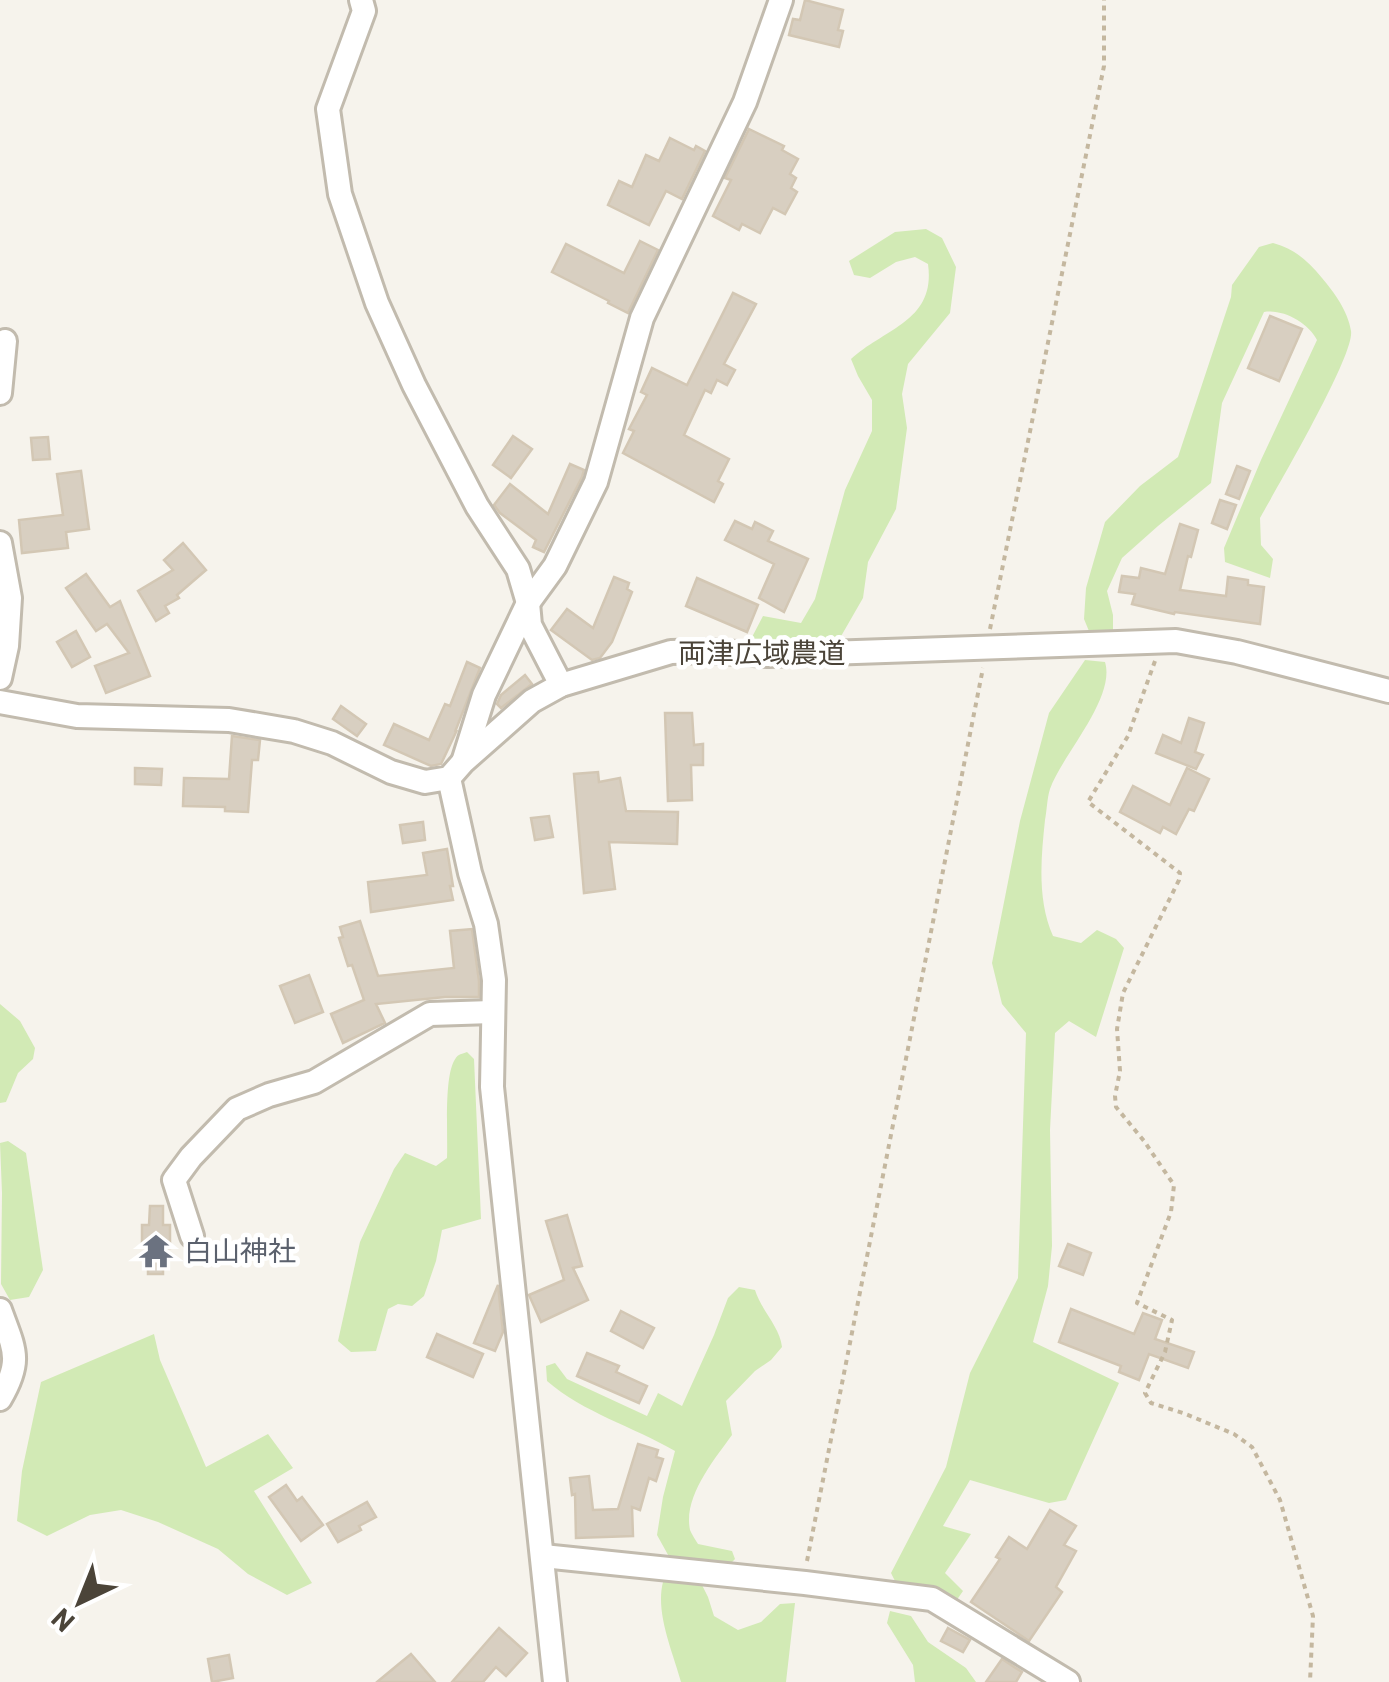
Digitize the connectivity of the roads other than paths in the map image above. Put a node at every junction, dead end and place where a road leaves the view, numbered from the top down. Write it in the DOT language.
graph roads {
  1 [pos="361,0"];
  2 [pos="781,0"];
  3 [pos="5,341"];
  4 [pos="0,393"];
  5 [pos="0,543"];
  6 [pos="528,603"];
  7 [pos="0,678"];
  8 [pos="560,685"];
  9 [pos="1389,691"];
  10 [pos="0,702"];
  11 [pos="456,770"];
  12 [pos="492,1012"];
  13 [pos="192,1236"];
  14 [pos="0,1310"];
  15 [pos="0,1399"];
  16 [pos="543,1556"];
  17 [pos="555,1682"];
  18 [pos="1068,1682"];
  1 -- 6 [label="street"];
  2 -- 6 [label="street"];
  3 -- 4 [label="street"];
  5 -- 7 [label="street"];
  6 -- 8 [label="street"];
  6 -- 11 [label="street"];
  8 -- 9 [label="street, 両津広域農道"];
  8 -- 11 [label="street, 両津広域農道"];
  10 -- 11 [label="street"];
  11 -- 12 [label="street"];
  12 -- 13 [label="street"];
  12 -- 16 [label="street"];
  14 -- 15 [label="street"];
  16 -- 17 [label="street"];
  16 -- 18 [label="street"];
}
